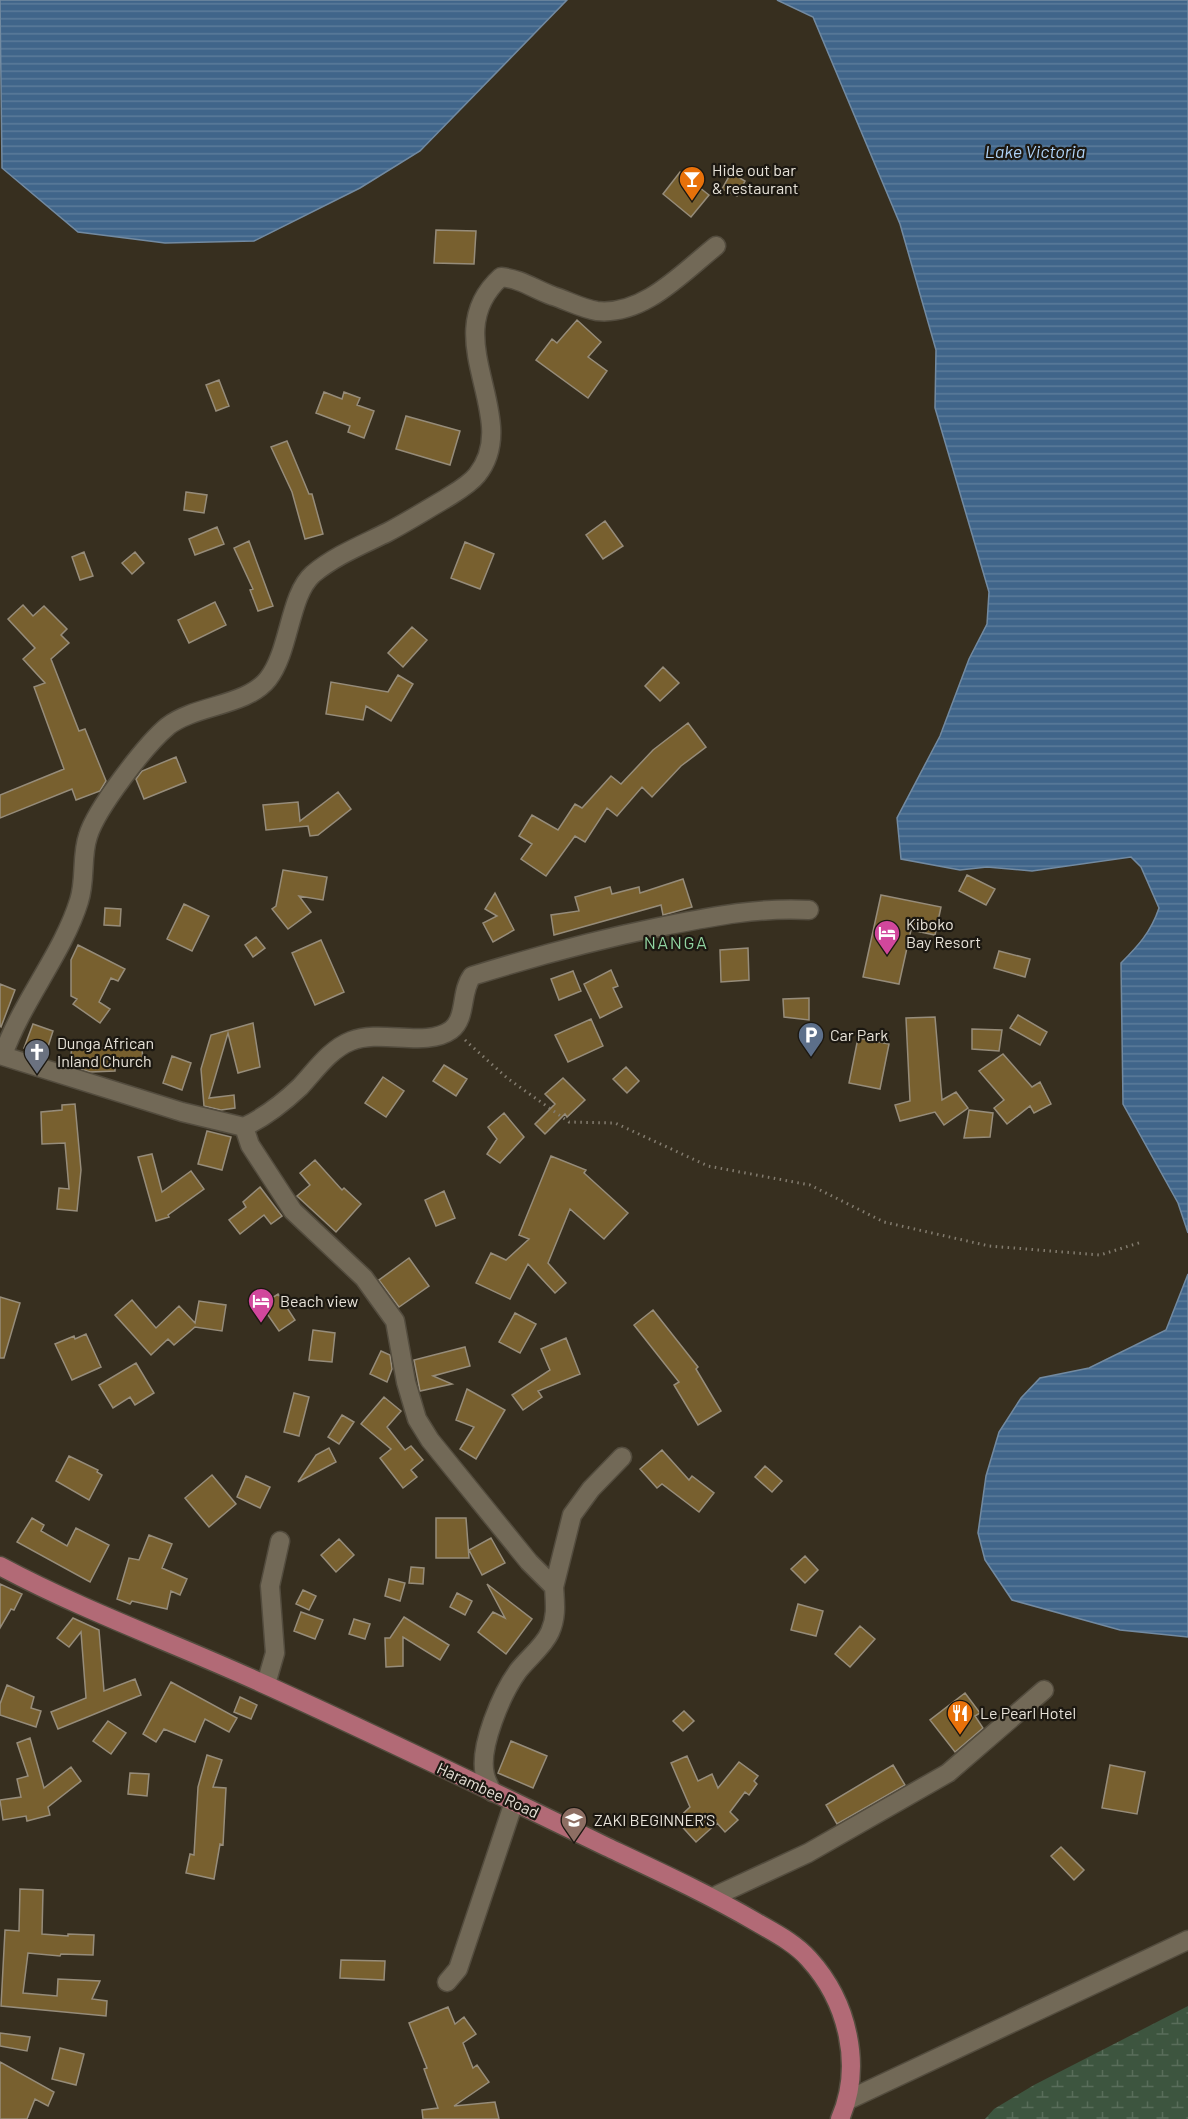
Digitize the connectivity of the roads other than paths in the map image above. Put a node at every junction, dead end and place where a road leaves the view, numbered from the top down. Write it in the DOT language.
graph roads {
  1 [pos="716,246"];
  2 [pos="809,910"];
  3 [pos="1,1055"];
  4 [pos="244,1127"];
  5 [pos="622,1457"];
  6 [pos="280,1541"];
  7 [pos="0,1566"];
  8 [pos="554,1587"];
  9 [pos="266,1684"];
  10 [pos="1044,1690"];
  11 [pos="492,1792"];
  12 [pos="514,1802"];
  13 [pos="713,1897"];
  14 [pos="1188,1940"];
  15 [pos="447,1982"];
  16 [pos="848,2100"];
  17 [pos="840,2119"];
  1 -- 3 [label="street"];
  2 -- 4 [label="street"];
  3 -- 4 [label="street"];
  4 -- 8 [label="street"];
  5 -- 8 [label="street"];
  6 -- 9 [label="street"];
  7 -- 9 [label="main road, Harambee Road"];
  8 -- 11 [label="street"];
  9 -- 11 [label="main road, Harambee Road"];
  10 -- 13 [label="street"];
  11 -- 12 [label="main road, Harambee Road"];
  12 -- 13 [label="main road, Harambee Road"];
  12 -- 15 [label="street"];
  13 -- 16 [label="main road, Harambee Road"];
  14 -- 16 [label="street"];
  16 -- 17 [label="main road, Harambee Road"];
}
